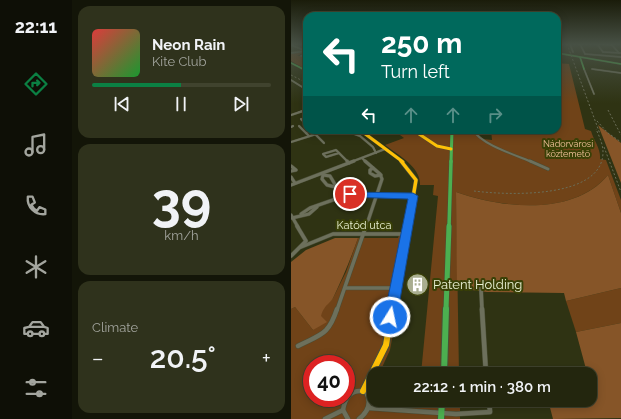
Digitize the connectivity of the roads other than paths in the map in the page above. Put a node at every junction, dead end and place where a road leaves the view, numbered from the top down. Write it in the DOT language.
graph roads {
  1 [pos="292,64"];
  2 [pos="583,64"];
  3 [pos="303,69"];
  4 [pos="584,69"];
  5 [pos="592,69"];
  6 [pos="621,73"];
  7 [pos="291,80"];
  8 [pos="303,88"];
  9 [pos="594,94"];
  10 [pos="303,111"];
  11 [pos="291,114"];
  12 [pos="301,119"];
  13 [pos="303,121"];
  14 [pos="299,126"];
  15 [pos="303,130"];
  16 [pos="315,134"];
  17 [pos="355,134"];
  18 [pos="365,134"];
  19 [pos="419,134"];
  20 [pos="452,134"];
  21 [pos="475,134"];
  22 [pos="309,136"];
  23 [pos="360,136"];
  24 [pos="291,142"];
  25 [pos="324,143"];
  26 [pos="385,149"];
  27 [pos="451,149"];
  28 [pos="339,153"];
  29 [pos="376,153"];
  30 [pos="362,158"];
  31 [pos="349,163"];
  32 [pos="291,166"];
  33 [pos="373,168"];
  34 [pos="548,169"];
  35 [pos="291,171"];
  36 [pos="323,174"];
  37 [pos="381,175"];
  38 [pos="291,177"];
  39 [pos="295,183"];
  40 [pos="291,185"];
  41 [pos="335,187"];
  42 [pos="376,195"];
  43 [pos="342,196"];
  44 [pos="413,196"];
  45 [pos="292,217"];
  46 [pos="364,234"];
  47 [pos="406,234"];
  48 [pos="301,247"];
  49 [pos="291,256"];
  50 [pos="346,288"];
  51 [pos="395,288"];
  52 [pos="481,288"];
  53 [pos="298,346"];
  54 [pos="444,367"];
  55 [pos="486,367"];
  56 [pos="363,391"];
  57 [pos="490,407"];
  58 [pos="369,408"];
  59 [pos="343,410"];
  60 [pos="441,416"];
  61 [pos="325,419"];
  62 [pos="348,419"];
  63 [pos="359,419"];
  1 -- 3 [label="main road"];
  2 -- 4 [label="main road"];
  4 -- 9 [label="street"];
  5 -- 6 [label="street"];
  7 -- 8 [label="street"];
  10 -- 11 [label="street"];
  12 -- 13 [label="street"];
  14 -- 15 [label="street"];
  16 -- 22 [label="street"];
  16 -- 25 [label="street"];
  17 -- 23 [label="street"];
  18 -- 23 [label="street"];
  18 -- 26 [label="main road"];
  19 -- 27 [label="main road"];
  20 -- 27 [label="main road"];
  21 -- 34 [label="street"];
  22 -- 24 [label="street"];
  23 -- 29 [label="street"];
  26 -- 29 [label="street"];
  26 -- 44 [label="main road"];
  27 -- 54 [label="main road"];
  28 -- 28 [label="street"];
  28 -- 31 [label="street"];
  29 -- 30 [label="street"];
  30 -- 31 [label="street"];
  30 -- 33 [label="street"];
  31 -- 36 [label="street"];
  32 -- 35 [label="street"];
  33 -- 37 [label="street"];
  33 -- 37 [label="street"];
  36 -- 39 [label="street"];
  36 -- 41 [label="street"];
  36 -- 41 [label="street"];
  37 -- 42 [label="street"];
  38 -- 39 [label="street"];
  39 -- 40 [label="street"];
  41 -- 43 [label="street"];
  42 -- 43 [label="street"];
  42 -- 44 [label="street"];
  42 -- 46 [label="street"];
  43 -- 45 [label="street"];
  44 -- 47 [label="main road"];
  45 -- 48 [label="street"];
  46 -- 47 [label="street, Katód utca"];
  46 -- 48 [label="street, Katód utca"];
  46 -- 50 [label="street"];
  47 -- 51 [label="main road"];
  48 -- 49 [label="street, Katód utca"];
  50 -- 51 [label="street"];
  50 -- 53 [label="street"];
  51 -- 56 [label="main road"];
  52 -- 55 [label="street"];
  56 -- 58 [label="street"];
  56 -- 59 [label="street"];
  57 -- 60 [label="street"];
  58 -- 60 [label="street"];
  58 -- 63 [label="street"];
  59 -- 61 [label="street"];
  59 -- 62 [label="street"];
}
